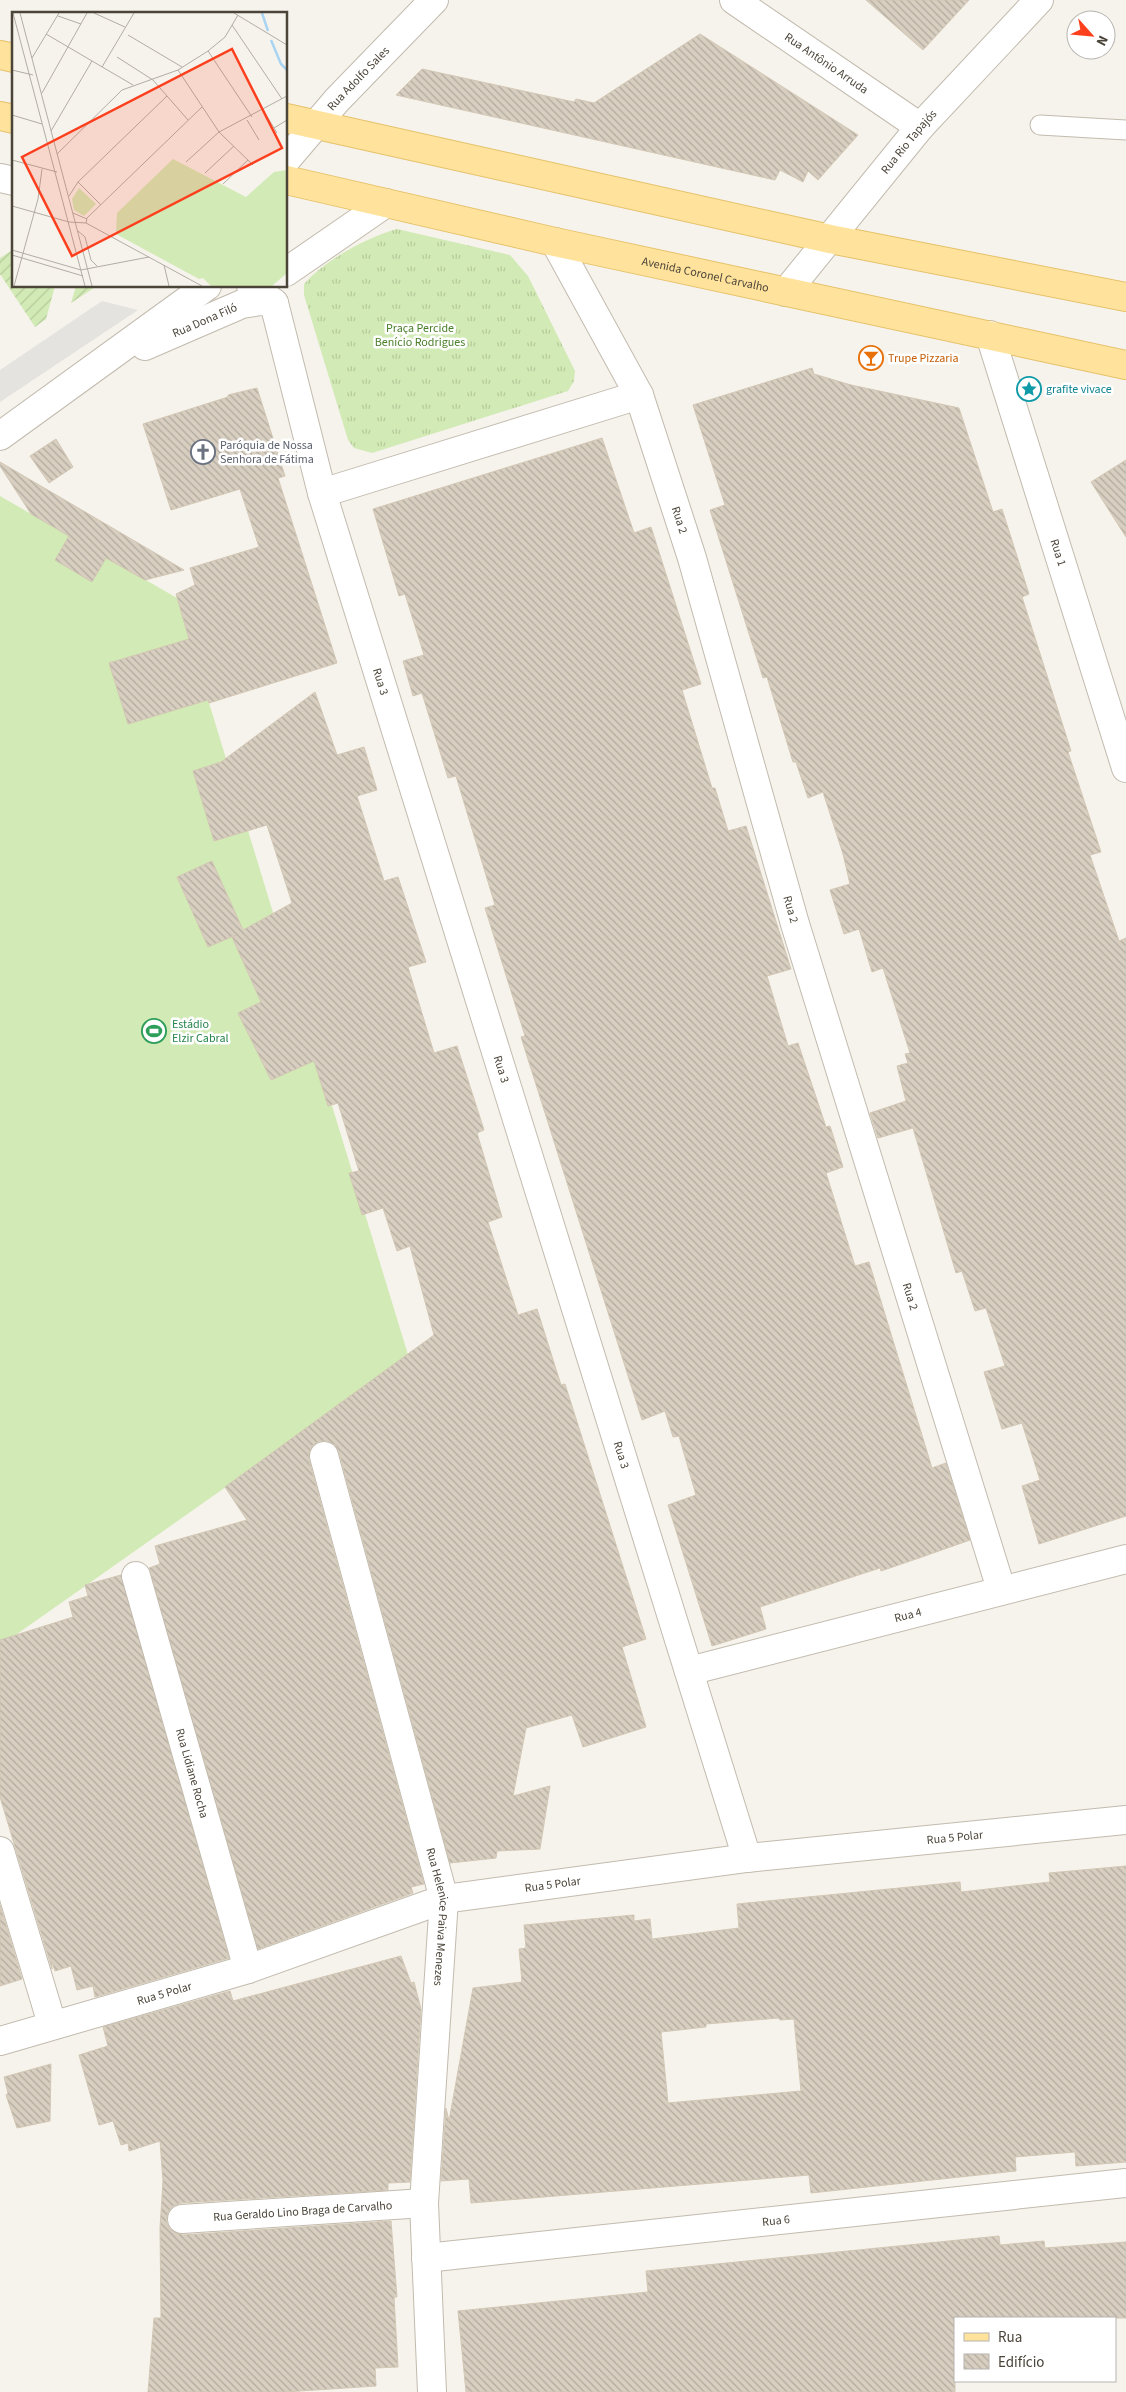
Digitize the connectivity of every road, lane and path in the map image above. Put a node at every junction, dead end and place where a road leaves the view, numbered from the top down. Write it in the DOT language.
graph roads {
  1 [pos="434,0"];
  2 [pos="734,0"];
  3 [pos="1040,0"];
  4 [pos="288,118"];
  5 [pos="316,125"];
  6 [pos="1040,125"];
  7 [pos="920,126"];
  8 [pos="1126,130"];
  9 [pos="288,158"];
  10 [pos="288,180"];
  11 [pos="386,203"];
  12 [pos="830,239"];
  13 [pos="555,242"];
  14 [pos="288,271"];
  15 [pos="204,288"];
  16 [pos="257,288"];
  17 [pos="786,292"];
  18 [pos="276,295"];
  19 [pos="1126,297"];
  20 [pos="990,335"];
  21 [pos="119,351"];
  22 [pos="1126,365"];
  23 [pos="639,395"];
  24 [pos="0,436"];
  25 [pos="322,493"];
  26 [pos="1126,768"];
  27 [pos="324,1456"];
  28 [pos="1126,1559"];
  29 [pos="136,1576"];
  30 [pos="1001,1589"];
  31 [pos="689,1670"];
  32 [pos="1126,1820"];
  33 [pos="0,1850"];
  34 [pos="747,1858"];
  35 [pos="444,1899"];
  36 [pos="248,1970"];
  37 [pos="52,2024"];
  38 [pos="0,2041"];
  39 [pos="1126,2183"];
  40 [pos="424,2203"];
  41 [pos="182,2219"];
  42 [pos="426,2258"];
  43 [pos="432,2392"];
  1 -- 5 [label="street, Rua Adolfo Sales"];
  2 -- 7 [label="street, Rua Antônio Arruda"];
  3 -- 7 [label="street, Rua Rio Tapajós"];
  4 -- 5 [label="main road"];
  5 -- 9 [label="street, Rua Adolfo Sales"];
  5 -- 12 [label="main road"];
  6 -- 8 [label="lane"];
  7 -- 12 [label="street, Rua Rio Tapajós"];
  10 -- 11 [label="main road, Avenida Coronel Carvalho"];
  11 -- 13 [label="main road, Avenida Coronel Carvalho"];
  11 -- 14 [label="street"];
  12 -- 17 [label="street, Rua Rio Tapajós"];
  12 -- 19 [label="main road"];
  13 -- 17 [label="main road, Avenida Coronel Carvalho"];
  13 -- 23 [label="street, Rua 2"];
  15 -- 21 [label="street, Rua Dona Filó"];
  16 -- 18 [label="street"];
  17 -- 20 [label="main road, Avenida Coronel Carvalho"];
  18 -- 21 [label="street, Rua Dona Filó"];
  18 -- 25 [label="street, Rua 3"];
  20 -- 22 [label="main road, Avenida Coronel Carvalho"];
  20 -- 26 [label="street, Rua 1"];
  21 -- 24 [label="street, Rua Dona Filó"];
  23 -- 25 [label="street"];
  23 -- 30 [label="street, Rua 2"];
  25 -- 31 [label="street, Rua 3"];
  27 -- 35 [label="street, Rua Helenice Paiva Menezes"];
  28 -- 30 [label="street, Rua 4"];
  29 -- 36 [label="street, Rua Lidiane Rocha"];
  30 -- 31 [label="street, Rua 4"];
  31 -- 34 [label="street, Rua 3"];
  32 -- 34 [label="street, Rua 5 Polar"];
  33 -- 37 [label="street"];
  34 -- 35 [label="street, Rua 5 Polar"];
  35 -- 36 [label="street, Rua 5 Polar"];
  35 -- 40 [label="street, Rua Helenice Paiva Menezes"];
  36 -- 37 [label="street, Rua 5 Polar"];
  37 -- 38 [label="street, Rua 5 Polar"];
  39 -- 42 [label="street, Rua 6"];
  40 -- 41 [label="street, Rua Geraldo Lino Braga de Carvalho"];
  40 -- 42 [label="street, Rua Helenice Paiva Menezes"];
  42 -- 43 [label="street, Rua Helenice Paiva Menezes"];
}
